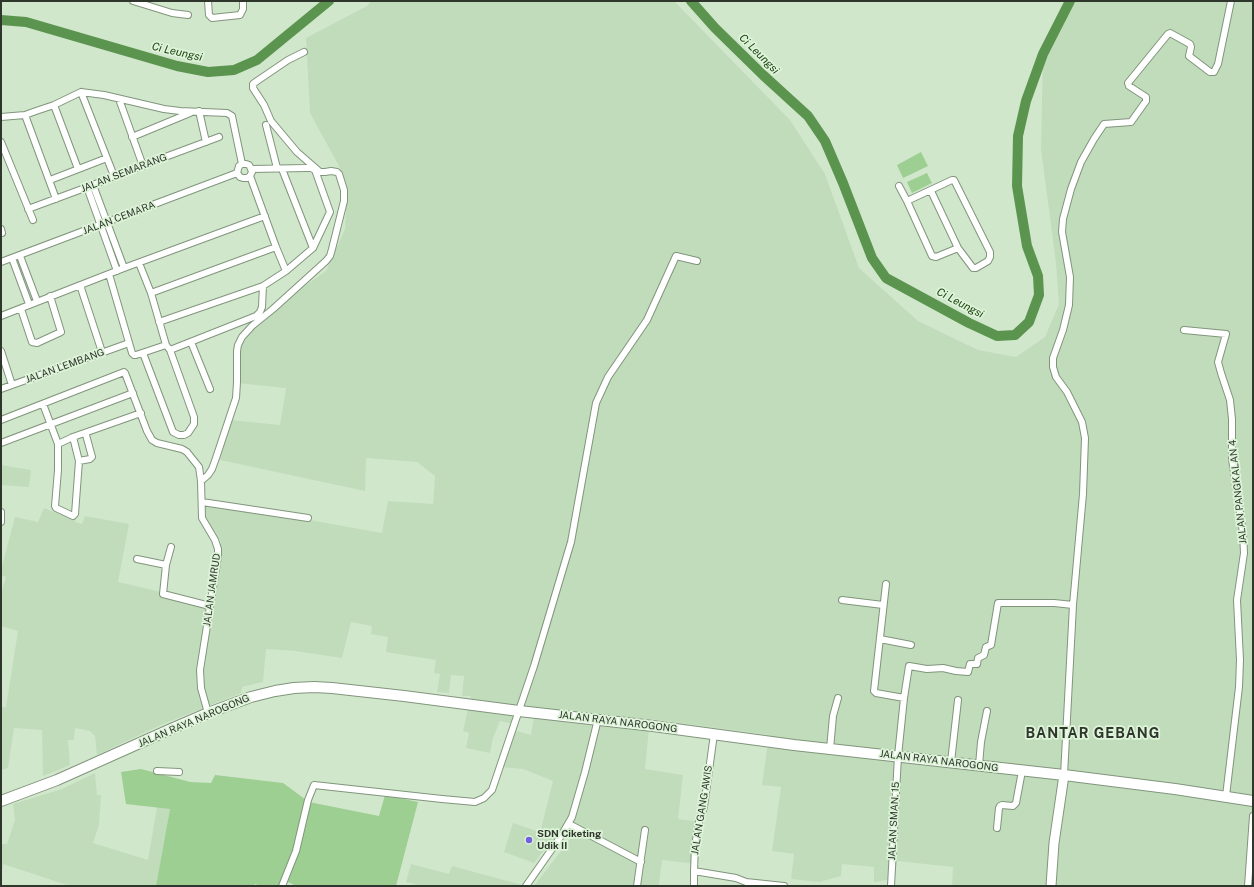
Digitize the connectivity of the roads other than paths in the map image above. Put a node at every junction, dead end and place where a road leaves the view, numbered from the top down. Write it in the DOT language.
graph roads {
  1 [pos="133,1"];
  2 [pos="208,1"];
  3 [pos="243,1"];
  4 [pos="1231,1"];
  5 [pos="188,15"];
  6 [pos="304,52"];
  7 [pos="81,92"];
  8 [pos="119,99"];
  9 [pos="54,105"];
  10 [pos="196,111"];
  11 [pos="25,115"];
  12 [pos="1,117"];
  13 [pos="266,125"];
  14 [pos="132,137"];
  15 [pos="219,137"];
  16 [pos="1,142"];
  17 [pos="206,142"];
  18 [pos="107,158"];
  19 [pos="242,164"];
  20 [pos="143,166"];
  21 [pos="280,168"];
  22 [pos="78,169"];
  23 [pos="251,169"];
  24 [pos="237,172"];
  25 [pos="114,176"];
  26 [pos="250,176"];
  27 [pos="50,180"];
  28 [pos="90,186"];
  29 [pos="899,186"];
  30 [pos="931,190"];
  31 [pos="56,199"];
  32 [pos="907,201"];
  33 [pos="28,209"];
  34 [pos="265,216"];
  35 [pos="33,220"];
  36 [pos="104,224"];
  37 [pos="276,247"];
  38 [pos="313,248"];
  39 [pos="958,248"];
  40 [pos="20,256"];
  41 [pos="12,258"];
  42 [pos="697,261"];
  43 [pos="1,262"];
  44 [pos="139,263"];
  45 [pos="124,268"];
  46 [pos="117,271"];
  47 [pos="286,271"];
  48 [pos="109,274"];
  49 [pos="80,285"];
  50 [pos="263,286"];
  51 [pos="151,293"];
  52 [pos="50,296"];
  53 [pos="36,301"];
  54 [pos="29,304"];
  55 [pos="21,309"];
  56 [pos="1,316"];
  57 [pos="159,322"];
  58 [pos="1184,330"];
  59 [pos="191,342"];
  60 [pos="129,343"];
  61 [pos="168,348"];
  62 [pos="1,351"];
  63 [pos="102,352"];
  64 [pos="143,353"];
  65 [pos="12,385"];
  66 [pos="1,389"];
  67 [pos="210,389"];
  68 [pos="133,393"];
  69 [pos="43,404"];
  70 [pos="141,413"];
  71 [pos="1,420"];
  72 [pos="51,425"];
  73 [pos="86,435"];
  74 [pos="73,437"];
  75 [pos="1,443"];
  76 [pos="58,444"];
  77 [pos="79,461"];
  78 [pos="201,481"];
  79 [pos="202,502"];
  80 [pos="1,512"];
  81 [pos="308,518"];
  82 [pos="1,522"];
  83 [pos="171,547"];
  84 [pos="137,559"];
  85 [pos="166,565"];
  86 [pos="886,584"];
  87 [pos="842,600"];
  88 [pos="883,605"];
  89 [pos="1073,605"];
  90 [pos="210,606"];
  91 [pos="880,639"];
  92 [pos="911,644"];
  93 [pos="838,698"];
  94 [pos="904,698"];
  95 [pos="958,700"];
  96 [pos="520,711"];
  97 [pos="987,711"];
  98 [pos="208,713"];
  99 [pos="598,720"];
  100 [pos="714,734"];
  101 [pos="830,749"];
  102 [pos="898,756"];
  103 [pos="951,762"];
  104 [pos="979,765"];
  105 [pos="157,771"];
  106 [pos="1022,771"];
  107 [pos="179,772"];
  108 [pos="1064,775"];
  109 [pos="1226,796"];
  110 [pos="1,801"];
  111 [pos="1253,801"];
  112 [pos="1253,816"];
  113 [pos="569,824"];
  114 [pos="997,828"];
  115 [pos="645,830"];
  116 [pos="640,862"];
  117 [pos="694,871"];
  118 [pos="282,886"];
  119 [pos="526,886"];
  120 [pos="637,886"];
  121 [pos="694,886"];
  122 [pos="784,886"];
  123 [pos="891,886"];
  124 [pos="1051,886"];
  125 [pos="1248,886"];
  1 -- 5 [label="street"];
  2 -- 3 [label="street"];
  4 -- 89 [label="street"];
  6 -- 78 [label="street"];
  7 -- 8 [label="street"];
  7 -- 9 [label="street"];
  7 -- 18 [label="street"];
  8 -- 10 [label="street"];
  8 -- 14 [label="street"];
  9 -- 11 [label="street"];
  9 -- 22 [label="street"];
  10 -- 14 [label="street"];
  10 -- 17 [label="street"];
  10 -- 19 [label="street"];
  11 -- 12 [label="street"];
  11 -- 27 [label="street"];
  13 -- 21 [label="street"];
  14 -- 20 [label="street"];
  15 -- 17 [label="street, JALAN SEMARANG"];
  16 -- 33 [label="street"];
  17 -- 20 [label="street, JALAN SEMARANG"];
  18 -- 22 [label="street"];
  18 -- 25 [label="street"];
  19 -- 23 [label="street"];
  19 -- 24 [label="street"];
  20 -- 25 [label="street, JALAN SEMARANG"];
  21 -- 23 [label="street"];
  21 -- 38 [label="street"];
  21 -- 38 [label="street"];
  22 -- 27 [label="street"];
  23 -- 26 [label="street"];
  24 -- 26 [label="street"];
  24 -- 36 [label="street, JALAN CEMARA"];
  25 -- 28 [label="street, JALAN SEMARANG"];
  26 -- 34 [label="street"];
  27 -- 31 [label="street"];
  28 -- 31 [label="street, JALAN SEMARANG"];
  28 -- 36 [label="street"];
  29 -- 32 [label="street"];
  30 -- 32 [label="street"];
  30 -- 39 [label="street"];
  30 -- 39 [label="street"];
  31 -- 33 [label="street, JALAN SEMARANG"];
  32 -- 39 [label="street"];
  33 -- 35 [label="street"];
  34 -- 37 [label="street"];
  34 -- 44 [label="street"];
  36 -- 40 [label="street, JALAN CEMARA"];
  36 -- 45 [label="street"];
  36 -- 46 [label="street"];
  37 -- 47 [label="street"];
  37 -- 51 [label="street"];
  38 -- 47 [label="street"];
  40 -- 41 [label="street, JALAN CEMARA"];
  40 -- 53 [label="street"];
  41 -- 43 [label="street, JALAN CEMARA"];
  41 -- 54 [label="street"];
  42 -- 96 [label="street"];
  44 -- 45 [label="street"];
  44 -- 51 [label="street"];
  45 -- 46 [label="street"];
  46 -- 48 [label="street"];
  47 -- 50 [label="street"];
  48 -- 49 [label="street"];
  48 -- 60 [label="street"];
  49 -- 52 [label="street"];
  49 -- 63 [label="street"];
  50 -- 57 [label="street"];
  50 -- 59 [label="street"];
  51 -- 57 [label="street"];
  52 -- 53 [label="street"];
  52 -- 55 [label="street"];
  53 -- 54 [label="street"];
  54 -- 55 [label="street"];
  55 -- 56 [label="street"];
  57 -- 61 [label="street"];
  58 -- 109 [label="street, JALAN PANGKALAN 4"];
  59 -- 61 [label="street"];
  59 -- 67 [label="street"];
  60 -- 63 [label="street, JALAN LEMBANG"];
  60 -- 64 [label="street"];
  61 -- 64 [label="street"];
  61 -- 64 [label="street"];
  62 -- 65 [label="street"];
  63 -- 65 [label="street, JALAN LEMBANG"];
  65 -- 66 [label="street, JALAN LEMBANG"];
  68 -- 69 [label="street, JALAN JAMRUD"];
  68 -- 70 [label="street, JALAN JAMRUD"];
  68 -- 72 [label="street"];
  69 -- 71 [label="street, JALAN JAMRUD"];
  69 -- 72 [label="street"];
  70 -- 74 [label="street"];
  70 -- 78 [label="street, JALAN JAMRUD"];
  72 -- 75 [label="street"];
  72 -- 76 [label="street"];
  73 -- 77 [label="street"];
  74 -- 76 [label="street"];
  74 -- 77 [label="street"];
  76 -- 77 [label="street"];
  78 -- 79 [label="street, JALAN JAMRUD"];
  79 -- 81 [label="street"];
  79 -- 90 [label="street, JALAN JAMRUD"];
  80 -- 82 [label="street"];
  83 -- 85 [label="street"];
  84 -- 85 [label="street"];
  85 -- 90 [label="street"];
  86 -- 88 [label="street"];
  87 -- 88 [label="street"];
  88 -- 91 [label="street"];
  89 -- 94 [label="street, JALAN SMAN. 15"];
  89 -- 108 [label="street"];
  90 -- 98 [label="street, JALAN JAMRUD"];
  91 -- 92 [label="street"];
  91 -- 94 [label="street"];
  93 -- 101 [label="street"];
  94 -- 102 [label="street, JALAN SMAN. 15"];
  95 -- 103 [label="street"];
  96 -- 98 [label="main road, JALAN RAYA NAROGONG"];
  96 -- 99 [label="main road, JALAN RAYA NAROGONG"];
  96 -- 118 [label="street"];
  97 -- 104 [label="street"];
  98 -- 110 [label="main road, JALAN RAYA NAROGONG"];
  99 -- 100 [label="main road, JALAN RAYA NAROGONG"];
  99 -- 113 [label="street"];
  100 -- 101 [label="main road, JALAN RAYA NAROGONG"];
  100 -- 117 [label="street, JALAN GANG AWIS"];
  101 -- 102 [label="main road, JALAN RAYA NAROGONG"];
  102 -- 103 [label="main road, JALAN RAYA NAROGONG"];
  102 -- 123 [label="street, JALAN SMAN. 15"];
  103 -- 104 [label="main road, JALAN RAYA NAROGONG"];
  104 -- 106 [label="main road, JALAN RAYA NAROGONG"];
  105 -- 107 [label="street"];
  106 -- 108 [label="main road, JALAN RAYA NAROGONG"];
  106 -- 114 [label="street"];
  108 -- 109 [label="main road, JALAN RAYA NAROGONG"];
  108 -- 124 [label="street"];
  109 -- 111 [label="main road, JALAN RAYA NAROGONG"];
  112 -- 125 [label="street"];
  113 -- 116 [label="street"];
  113 -- 119 [label="street"];
  115 -- 116 [label="street"];
  116 -- 120 [label="street"];
  117 -- 121 [label="street, JALAN GANG AWIS"];
  117 -- 122 [label="street"];
}
